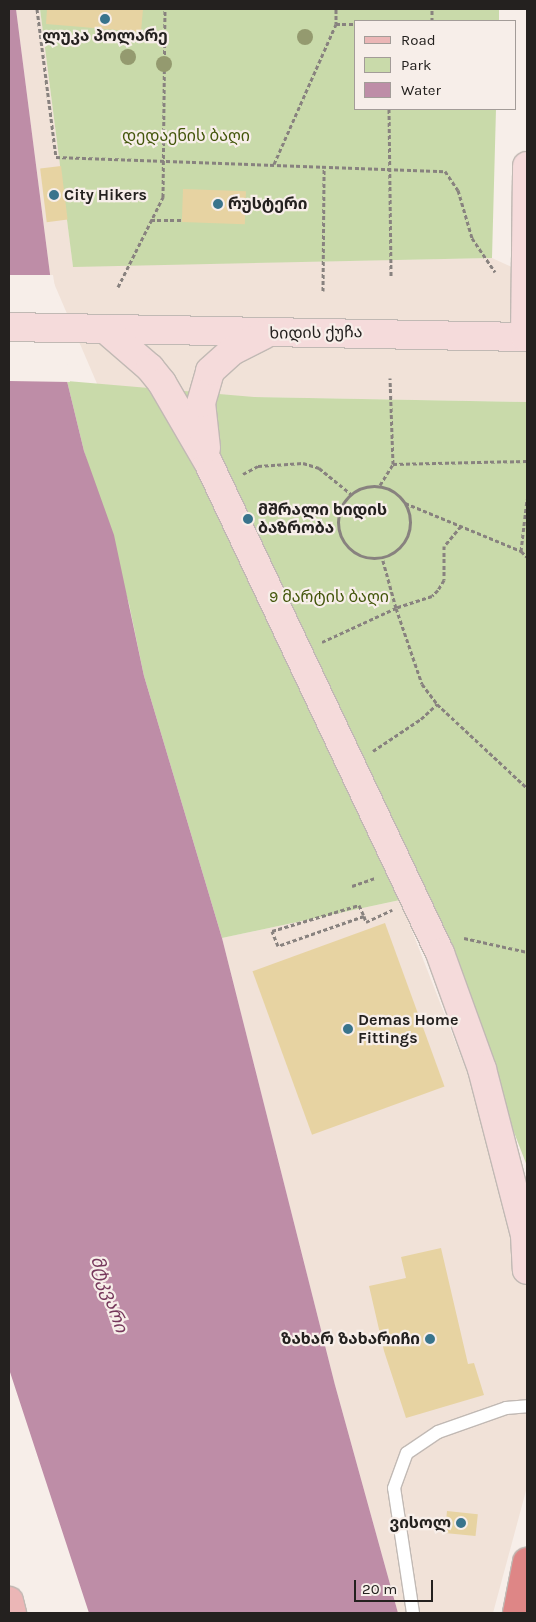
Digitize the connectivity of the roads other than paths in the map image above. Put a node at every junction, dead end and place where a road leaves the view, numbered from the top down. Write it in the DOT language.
graph roads {
  1 [pos="527,166"];
  2 [pos="9,327"];
  3 [pos="105,329"];
  4 [pos="267,334"];
  5 [pos="526,337"];
  6 [pos="208,462"];
  7 [pos="526,1236"];
  8 [pos="527,1270"];
  9 [pos="527,1406"];
  10 [pos="527,1562"];
  11 [pos="9,1601"];
  12 [pos="12,1613"];
  13 [pos="413,1613"];
  14 [pos="517,1613"];
  1 -- 5 [label="street"];
  2 -- 3 [label="street, ხიდის ქუჩა"];
  3 -- 4 [label="street, ხიდის ქუჩა"];
  3 -- 6 [label="street"];
  4 -- 5 [label="street, ხიდის ქუჩა"];
  4 -- 6 [label="street"];
  6 -- 7 [label="street"];
  7 -- 8 [label="street"];
  9 -- 13 [label="lane"];
  10 -- 14 [label="highway"];
  11 -- 12 [label="main road"];
}
